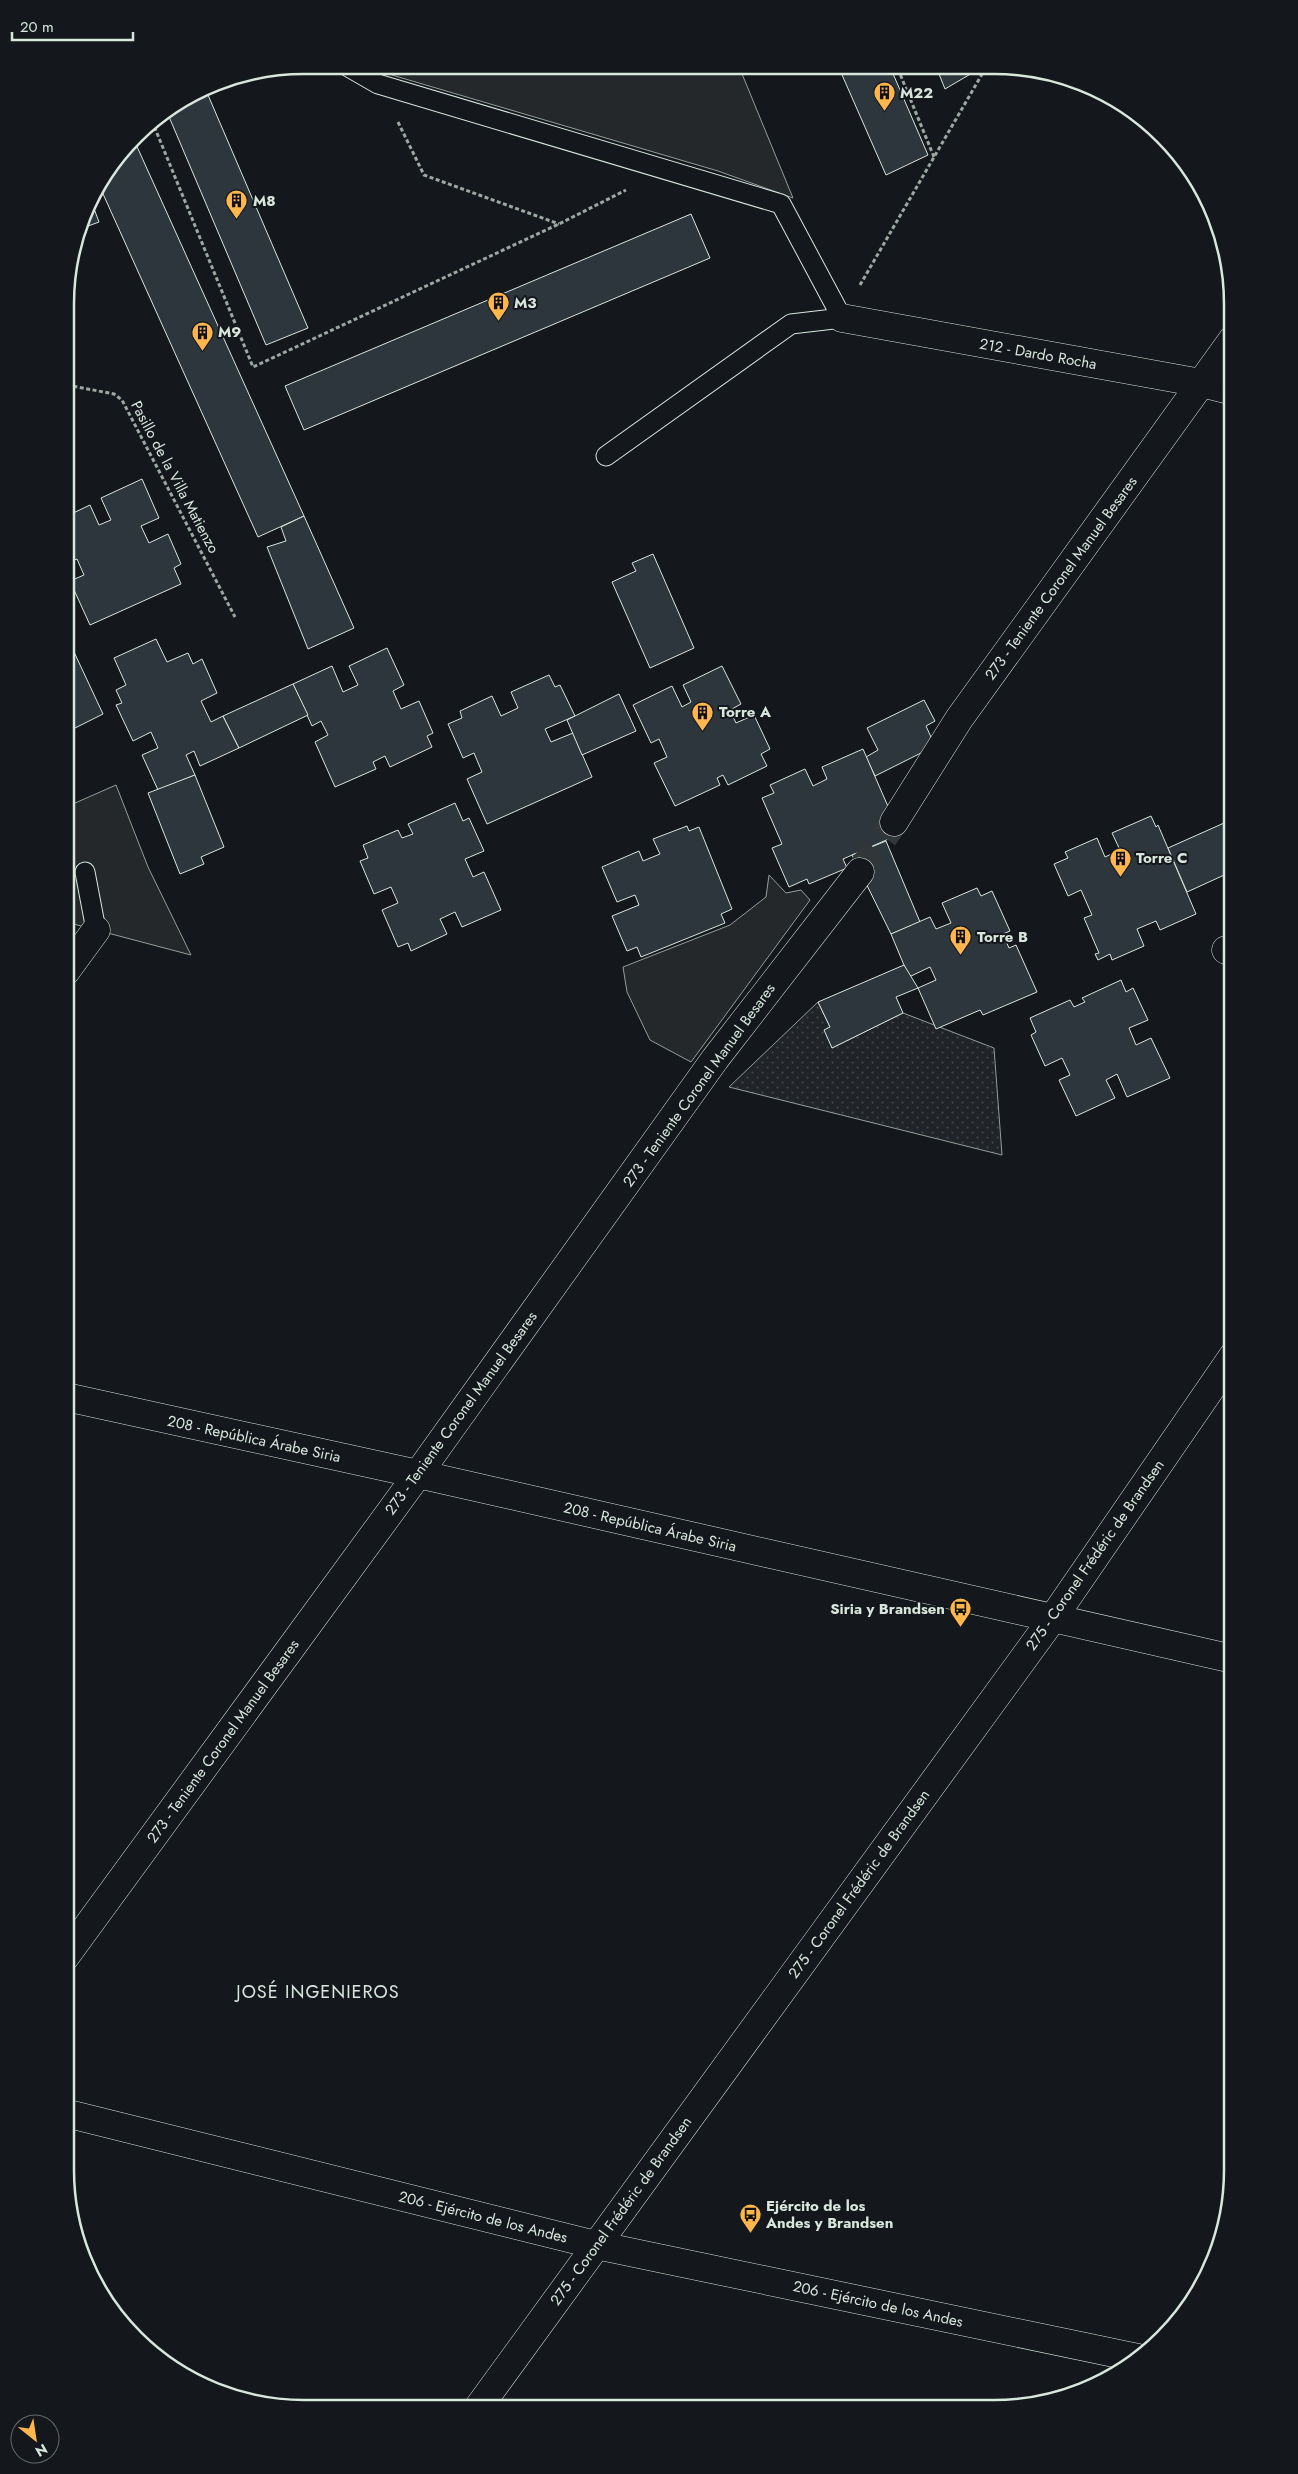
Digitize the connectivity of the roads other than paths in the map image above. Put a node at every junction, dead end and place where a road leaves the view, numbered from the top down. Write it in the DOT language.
graph roads {
  1 [pos="361,74"];
  2 [pos="842,318"];
  3 [pos="1224,351"];
  4 [pos="1201,383"];
  5 [pos="1224,389"];
  6 [pos="606,456"];
  7 [pos="894,822"];
  8 [pos="85,872"];
  9 [pos="860,872"];
  10 [pos="96,930"];
  11 [pos="74,960"];
  12 [pos="1224,1369"];
  13 [pos="74,1399"];
  14 [pos="418,1474"];
  15 [pos="1053,1618"];
  16 [pos="1224,1657"];
  17 [pos="74,1945"];
  18 [pos="74,2114"];
  19 [pos="596,2245"];
  20 [pos="1129,2356"];
  21 [pos="484,2400"];
  1 -- 2 [label="lane"];
  2 -- 4 [label="street, 212 - Dardo Rocha"];
  2 -- 6 [label="lane"];
  3 -- 4 [label="street, 273 - Teniente Coronel Manuel Besares"];
  4 -- 5 [label="street, 212 - Dardo Rocha"];
  4 -- 7 [label="street, 273 - Teniente Coronel Manuel Besares"];
  8 -- 10 [label="lane"];
  9 -- 14 [label="street, 273 - Teniente Coronel Manuel Besares"];
  10 -- 11 [label="street"];
  12 -- 15 [label="street, 275 - Coronel Frédéric de Brandsen"];
  13 -- 14 [label="street, 208 - República Árabe Siria"];
  14 -- 15 [label="street, 208 - República Árabe Siria"];
  14 -- 17 [label="street, 273 - Teniente Coronel Manuel Besares"];
  15 -- 16 [label="street, 208 - República Árabe Siria"];
  15 -- 19 [label="street, 275 - Coronel Frédéric de Brandsen"];
  18 -- 19 [label="street, 206 - Ejército de los Andes"];
  19 -- 20 [label="street, 206 - Ejército de los Andes"];
  19 -- 21 [label="street, 275 - Coronel Frédéric de Brandsen"];
}
